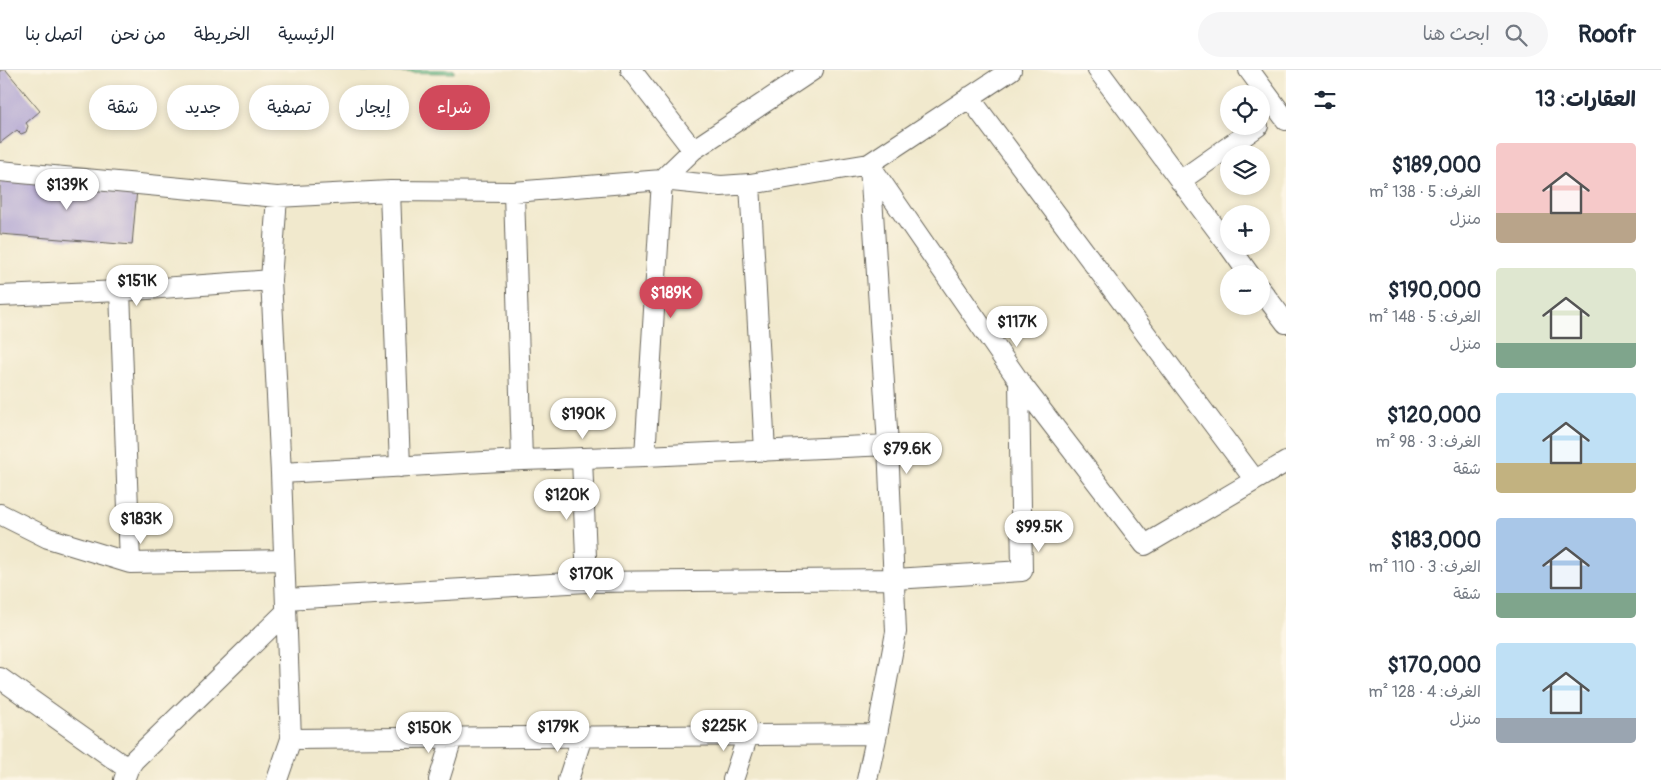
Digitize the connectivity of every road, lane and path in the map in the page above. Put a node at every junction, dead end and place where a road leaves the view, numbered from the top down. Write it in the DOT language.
graph roads {
  1 [pos="631,70"];
  2 [pos="812,70"];
  3 [pos="1011,70"];
  4 [pos="1098,70"];
  5 [pos="1249,70"];
  6 [pos="969,97"];
  7 [pos="1283,115"];
  8 [pos="1270,120"];
  9 [pos="1245,135"];
  10 [pos="693,150"];
  11 [pos="869,164"];
  12 [pos="0,171"];
  13 [pos="662,180"];
  14 [pos="1180,181"];
  15 [pos="750,184"];
  16 [pos="390,191"];
  17 [pos="514,192"];
  18 [pos="278,196"];
  19 [pos="1220,234"];
  20 [pos="271,280"];
  21 [pos="120,290"];
  22 [pos="0,296"];
  23 [pos="1270,302"];
  24 [pos="1286,323"];
  25 [pos="1019,381"];
  26 [pos="888,445"];
  27 [pos="765,451"];
  28 [pos="644,456"];
  29 [pos="582,458"];
  30 [pos="522,460"];
  31 [pos="1286,462"];
  32 [pos="400,467"];
  33 [pos="281,473"];
  34 [pos="1255,480"];
  35 [pos="0,514"];
  36 [pos="284,560"];
  37 [pos="130,563"];
  38 [pos="895,579"];
  39 [pos="587,582"];
  40 [pos="286,605"];
  41 [pos="0,678"];
  42 [pos="878,734"];
  43 [pos="748,735"];
  44 [pos="582,737"];
  45 [pos="452,738"];
  46 [pos="291,739"];
  47 [pos="126,774"];
  48 [pos="277,780"];
  49 [pos="439,780"];
  50 [pos="568,780"];
  51 [pos="733,780"];
  52 [pos="867,780"];
  1 -- 10 [label="street"];
  2 -- 10 [label="street"];
  3 -- 6 [label="street"];
  4 -- 14 [label="street"];
  5 -- 7 [label="street"];
  6 -- 11 [label="street"];
  6 -- 34 [label="street"];
  7 -- 8 [label="street"];
  9 -- 14 [label="street"];
  10 -- 13 [label="street"];
  11 -- 15 [label="street"];
  11 -- 25 [label="street"];
  11 -- 26 [label="street"];
  12 -- 18 [label="street"];
  13 -- 15 [label="street"];
  13 -- 17 [label="street"];
  13 -- 28 [label="street"];
  14 -- 19 [label="street"];
  15 -- 27 [label="street"];
  16 -- 17 [label="street"];
  16 -- 18 [label="street"];
  16 -- 32 [label="street"];
  17 -- 30 [label="street"];
  18 -- 20 [label="street"];
  20 -- 21 [label="street"];
  20 -- 33 [label="street"];
  21 -- 22 [label="street"];
  21 -- 37 [label="street"];
  23 -- 24 [label="street"];
  25 -- 34 [label="street"];
  25 -- 38 [label="street"];
  26 -- 27 [label="street"];
  26 -- 38 [label="street"];
  27 -- 28 [label="street"];
  28 -- 29 [label="street"];
  29 -- 30 [label="street"];
  29 -- 39 [label="street"];
  30 -- 32 [label="street"];
  31 -- 34 [label="street"];
  32 -- 33 [label="street"];
  33 -- 36 [label="street"];
  35 -- 37 [label="street"];
  36 -- 37 [label="street"];
  36 -- 40 [label="street"];
  38 -- 39 [label="street"];
  38 -- 42 [label="street"];
  39 -- 40 [label="street"];
  40 -- 46 [label="street"];
  40 -- 47 [label="street"];
  41 -- 47 [label="street"];
  42 -- 43 [label="street"];
  42 -- 52 [label="street"];
  43 -- 44 [label="street"];
  43 -- 51 [label="street"];
  44 -- 45 [label="street"];
  44 -- 50 [label="street"];
  45 -- 46 [label="street"];
  45 -- 49 [label="street"];
  46 -- 48 [label="street"];
}
